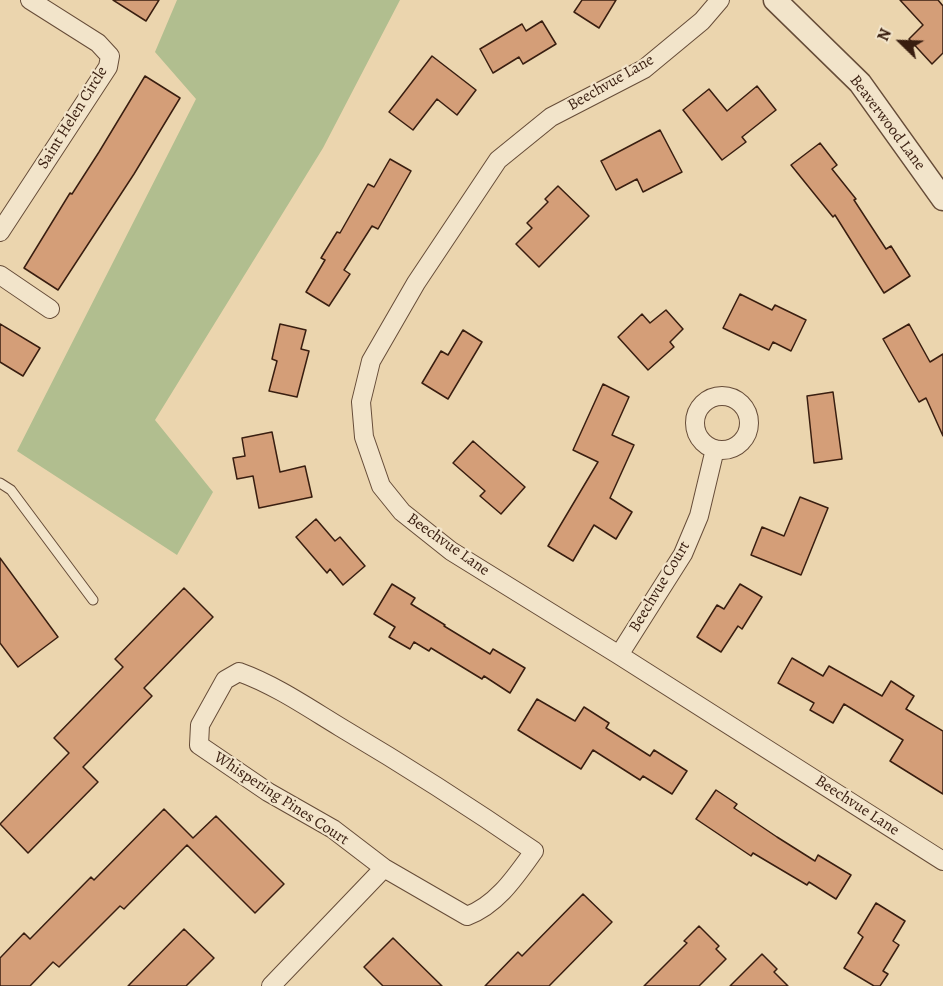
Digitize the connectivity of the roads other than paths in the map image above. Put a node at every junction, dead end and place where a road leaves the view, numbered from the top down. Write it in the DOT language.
graph roads {
  1 [pos="30,0"];
  2 [pos="720,0"];
  3 [pos="775,0"];
  4 [pos="943,199"];
  5 [pos="0,232"];
  6 [pos="0,275"];
  7 [pos="50,309"];
  8 [pos="715,449"];
  9 [pos="0,483"];
  10 [pos="93,600"];
  11 [pos="619,655"];
  12 [pos="943,861"];
  13 [pos="384,868"];
  14 [pos="271,986"];
  1 -- 5 [label="street, Saint Helen Circle"];
  2 -- 11 [label="street, Beechvue Lane"];
  3 -- 4 [label="street, Beaverwood Lane"];
  6 -- 7 [label="street"];
  8 -- 11 [label="street, Beechvue Court"];
  9 -- 10 [label="lane"];
  11 -- 12 [label="street, Beechvue Lane"];
  13 -- 13 [label="street, Whispering Pines Court"];
  13 -- 14 [label="street"];
}
